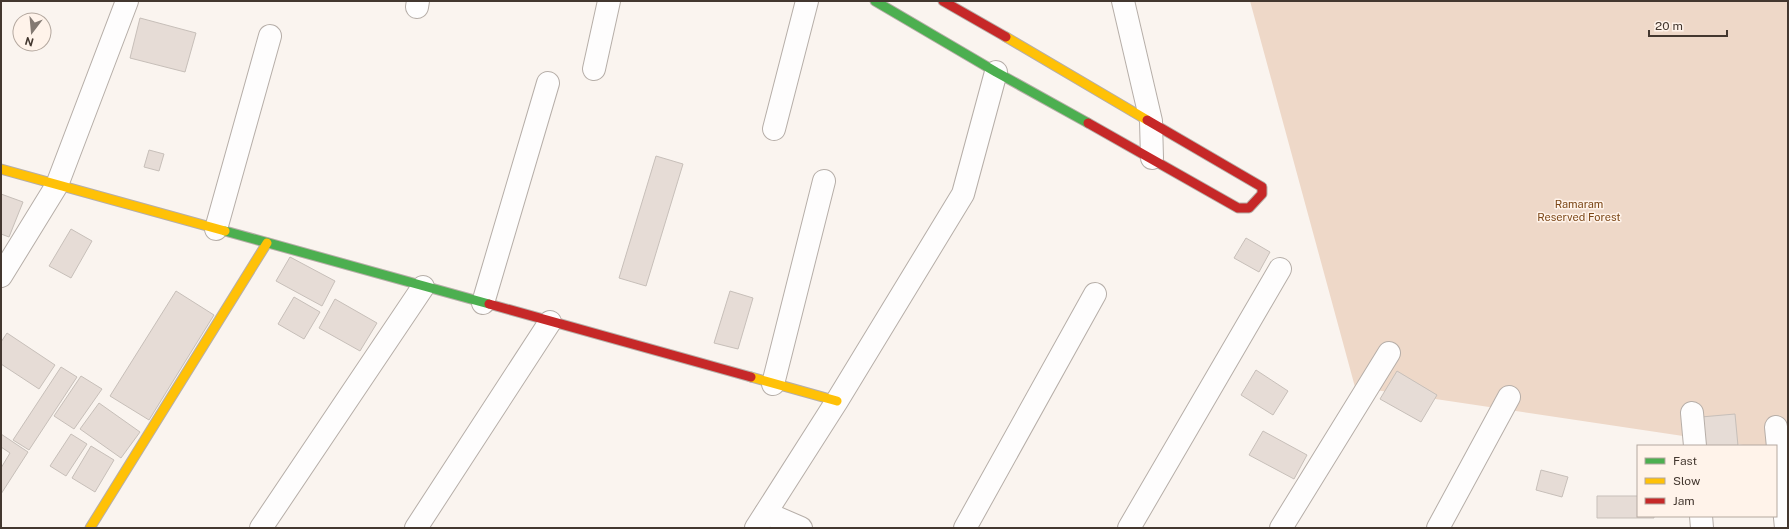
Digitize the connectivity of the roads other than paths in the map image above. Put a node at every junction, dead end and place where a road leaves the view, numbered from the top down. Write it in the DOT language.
graph roads {
  1 [pos="127,1"];
  2 [pos="609,1"];
  3 [pos="807,1"];
  4 [pos="875,1"];
  5 [pos="943,1"];
  6 [pos="1123,1"];
  7 [pos="270,36"];
  8 [pos="594,69"];
  9 [pos="996,72"];
  10 [pos="548,83"];
  11 [pos="1151,121"];
  12 [pos="774,129"];
  13 [pos="1152,158"];
  14 [pos="1,169"];
  15 [pos="824,181"];
  16 [pos="57,185"];
  17 [pos="216,229"];
  18 [pos="266,243"];
  19 [pos="1280,269"];
  20 [pos="1,276"];
  21 [pos="423,287"];
  22 [pos="1095,294"];
  23 [pos="483,304"];
  24 [pos="550,322"];
  25 [pos="1389,353"];
  26 [pos="773,384"];
  27 [pos="1509,397"];
  28 [pos="837,401"];
  29 [pos="1692,413"];
  30 [pos="1776,427"];
  31 [pos="1694,445"];
  32 [pos="1700,517"];
  33 [pos="761,520"];
  34 [pos="90,528"];
  35 [pos="261,528"];
  36 [pos="416,528"];
  37 [pos="801,528"];
  38 [pos="965,528"];
  39 [pos="1128,528"];
  40 [pos="1281,528"];
  41 [pos="1438,528"];
  42 [pos="1702,528"];
  43 [pos="1786,528"];
  1 -- 16 [label="street"];
  2 -- 8 [label="street"];
  3 -- 12 [label="street"];
  4 -- 9 [label="street"];
  5 -- 11 [label="street"];
  6 -- 11 [label="street"];
  7 -- 17 [label="street"];
  9 -- 13 [label="street"];
  9 -- 28 [label="street"];
  10 -- 23 [label="street"];
  11 -- 13 [label="street"];
  11 -- 13 [label="street"];
  14 -- 16 [label="street"];
  15 -- 26 [label="street"];
  16 -- 17 [label="street"];
  16 -- 20 [label="street"];
  17 -- 18 [label="street"];
  18 -- 21 [label="street"];
  18 -- 34 [label="street"];
  19 -- 39 [label="street"];
  21 -- 23 [label="street"];
  21 -- 35 [label="street"];
  22 -- 38 [label="street"];
  23 -- 24 [label="street"];
  24 -- 26 [label="street"];
  24 -- 36 [label="street"];
  25 -- 40 [label="street"];
  26 -- 28 [label="street"];
  27 -- 41 [label="street"];
  28 -- 33 [label="street"];
  29 -- 31 [label="street"];
  30 -- 43 [label="street"];
  32 -- 42 [label="street"];
  33 -- 37 [label="street"];
}
